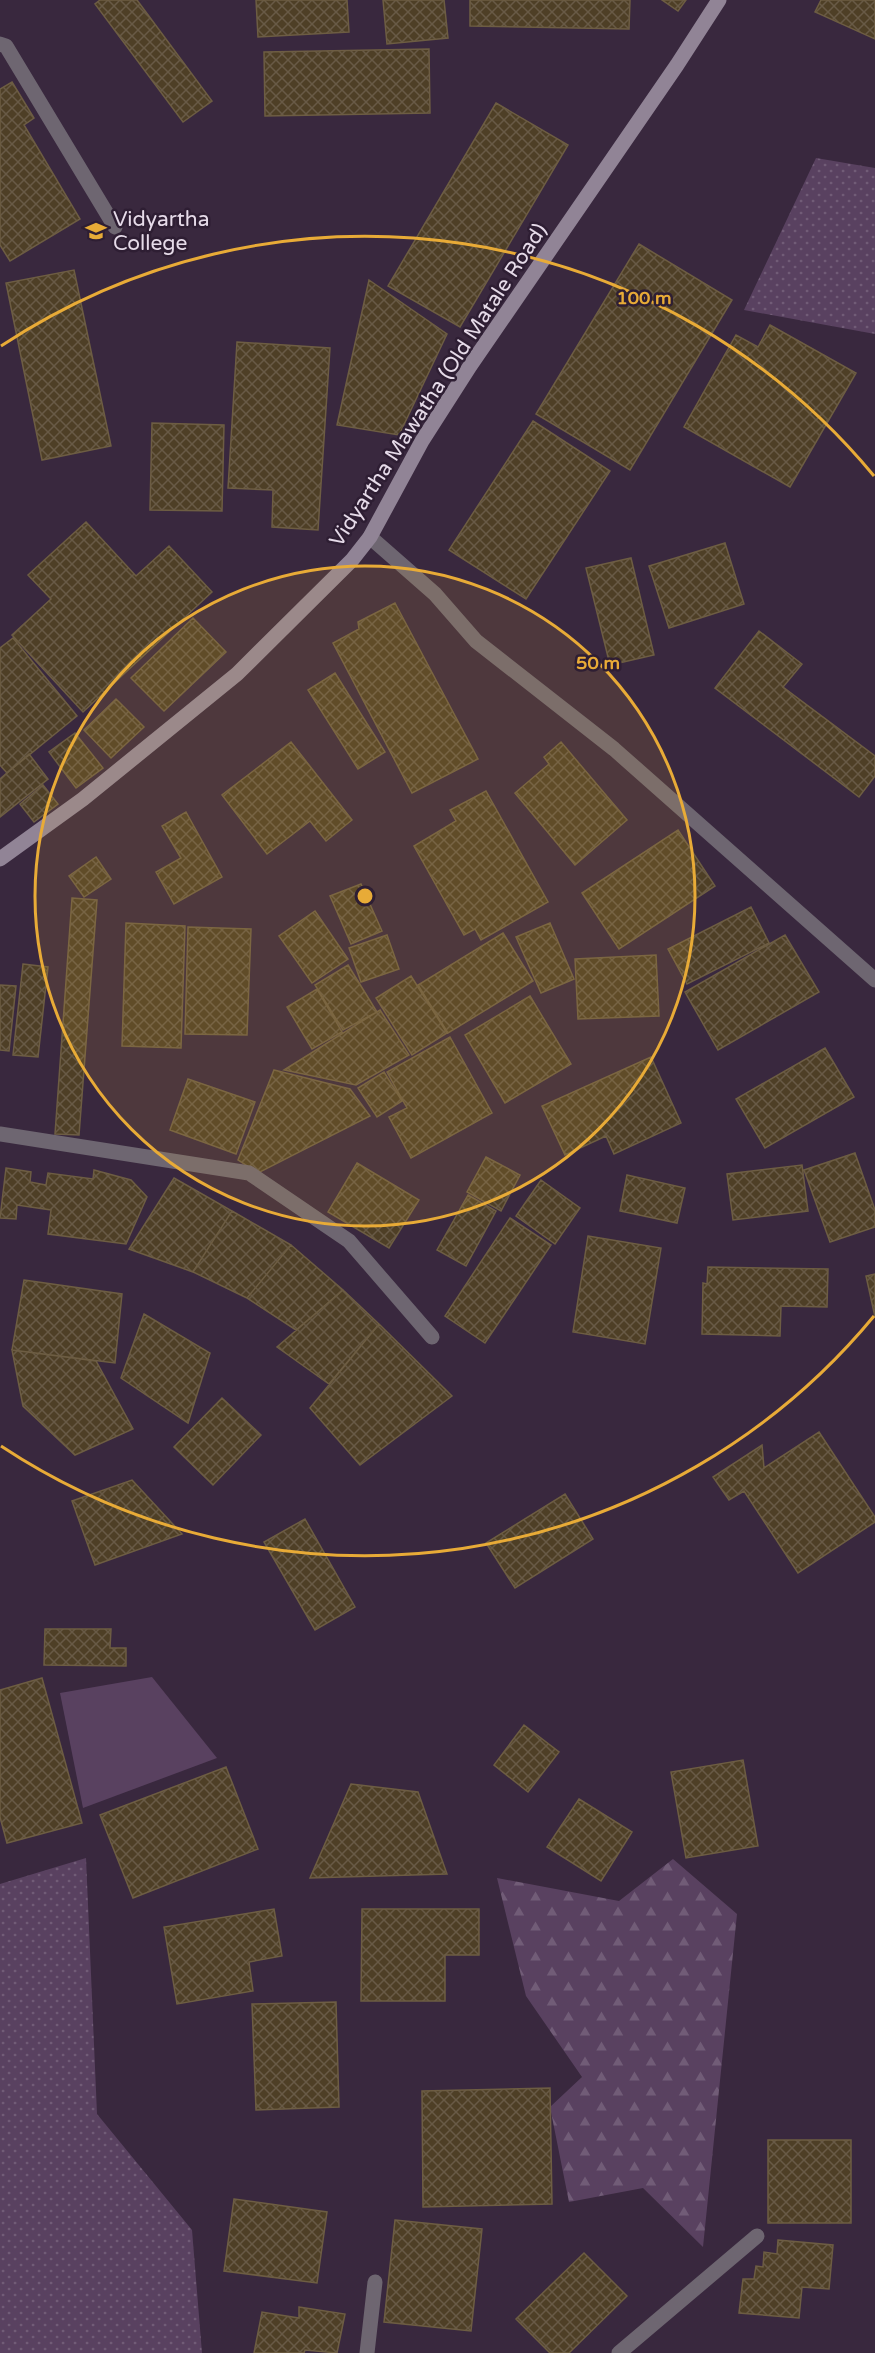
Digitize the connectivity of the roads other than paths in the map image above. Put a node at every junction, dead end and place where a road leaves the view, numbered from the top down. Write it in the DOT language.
graph roads {
  1 [pos="718,0"];
  2 [pos="0,45"];
  3 [pos="115,227"];
  4 [pos="370,537"];
  5 [pos="0,859"];
  6 [pos="875,980"];
  7 [pos="0,1134"];
  8 [pos="432,1337"];
  9 [pos="757,2236"];
  10 [pos="375,2282"];
  11 [pos="367,2353"];
  12 [pos="619,2353"];
  1 -- 4 [label="street, Vidyartha Mawatha (Old Matale Road)"];
  2 -- 3 [label="street"];
  4 -- 5 [label="street, Vidyartha Mawatha (Old Matale Road)"];
  4 -- 6 [label="street"];
  7 -- 8 [label="street"];
  9 -- 12 [label="street"];
  10 -- 11 [label="street"];
}
